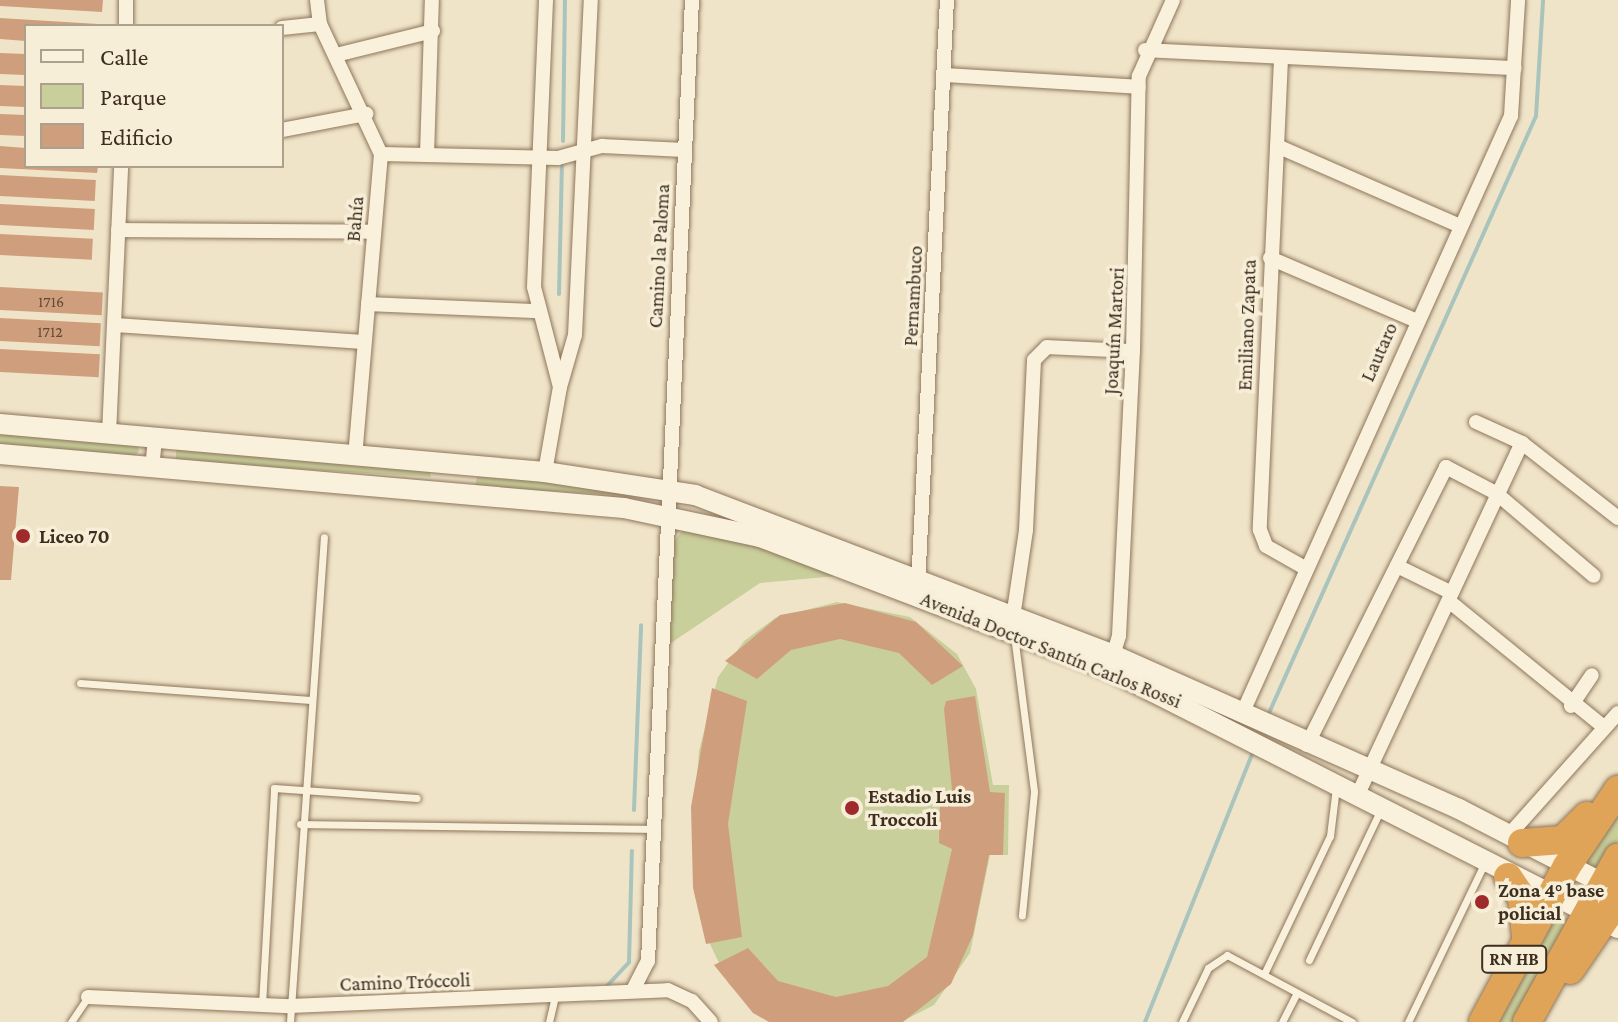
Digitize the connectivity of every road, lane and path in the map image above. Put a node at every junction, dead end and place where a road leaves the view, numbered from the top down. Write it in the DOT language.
graph roads {
  1 [pos="126,0"];
  2 [pos="317,0"];
  3 [pos="432,0"];
  4 [pos="546,0"];
  5 [pos="591,0"];
  6 [pos="692,0"];
  7 [pos="947,0"];
  8 [pos="1173,0"];
  9 [pos="1518,0"];
  10 [pos="126,24"];
  11 [pos="320,24"];
  12 [pos="284,28"];
  13 [pos="433,31"];
  14 [pos="1145,50"];
  15 [pos="336,55"];
  16 [pos="1281,59"];
  17 [pos="1515,68"];
  18 [pos="944,75"];
  19 [pos="1139,87"];
  20 [pos="366,114"];
  21 [pos="284,130"];
  22 [pos="1277,146"];
  23 [pos="586,149"];
  24 [pos="684,150"];
  25 [pos="381,154"];
  26 [pos="427,155"];
  27 [pos="542,157"];
  28 [pos="121,168"];
  29 [pos="1458,225"];
  30 [pos="118,230"];
  31 [pos="374,232"];
  32 [pos="1270,258"];
  33 [pos="368,304"];
  34 [pos="538,311"];
  35 [pos="1415,320"];
  36 [pos="115,325"];
  37 [pos="363,342"];
  38 [pos="1133,351"];
  39 [pos="560,387"];
  40 [pos="1476,422"];
  41 [pos="0,424"];
  42 [pos="109,434"];
  43 [pos="155,438"];
  44 [pos="1522,443"];
  45 [pos="0,454"];
  46 [pos="355,455"];
  47 [pos="448,463"];
  48 [pos="152,468"];
  49 [pos="545,472"];
  50 [pos="666,489"];
  51 [pos="445,492"];
  52 [pos="1496,493"];
  53 [pos="666,514"];
  54 [pos="755,515"];
  55 [pos="1618,518"];
  56 [pos="324,537"];
  57 [pos="1397,566"];
  58 [pos="1305,568"];
  59 [pos="1594,576"];
  60 [pos="918,587"];
  61 [pos="1450,597"];
  62 [pos="1012,624"];
  63 [pos="1111,662"];
  64 [pos="1592,675"];
  65 [pos="80,683"];
  66 [pos="310,700"];
  67 [pos="1571,706"];
  68 [pos="1618,713"];
  69 [pos="1242,714"];
  70 [pos="1604,727"];
  71 [pos="1307,745"];
  72 [pos="1337,780"];
  73 [pos="1364,783"];
  74 [pos="303,790"];
  75 [pos="1614,795"];
  76 [pos="417,798"];
  77 [pos="1383,806"];
  78 [pos="1459,809"];
  79 [pos="300,824"];
  80 [pos="654,829"];
  81 [pos="1515,840"];
  82 [pos="1442,841"];
  83 [pos="1618,858"];
  84 [pos="1567,866"];
  85 [pos="1496,870"];
  86 [pos="1549,897"];
  87 [pos="1608,910"];
  88 [pos="1022,915"];
  89 [pos="1526,936"];
  90 [pos="1309,960"];
  91 [pos="648,961"];
  92 [pos="1265,972"];
  93 [pos="633,990"];
  94 [pos="668,990"];
  95 [pos="1296,994"];
  96 [pos="88,997"];
  97 [pos="555,997"];
  98 [pos="262,1005"];
  99 [pos="290,1006"];
  100 [pos="71,1022"];
  101 [pos="290,1022"];
  102 [pos="549,1022"];
  103 [pos="711,1022"];
  104 [pos="1182,1022"];
  105 [pos="1282,1022"];
  106 [pos="1352,1022"];
  107 [pos="1408,1022"];
  108 [pos="1483,1022"];
  109 [pos="1527,1022"];
  110 [pos="1538,1022"];
  1 -- 10 [label="street"];
  2 -- 11 [label="street, Bahía"];
  3 -- 13 [label="street"];
  4 -- 27 [label="street"];
  5 -- 23 [label="street"];
  6 -- 24 [label="street, Camino la Paloma"];
  7 -- 18 [label="street, Pernambuco"];
  8 -- 14 [label="street, Joaquín Martori"];
  9 -- 17 [label="street, Lautaro"];
  11 -- 12 [label="street"];
  11 -- 15 [label="street, Bahía"];
  13 -- 15 [label="street"];
  13 -- 26 [label="street"];
  14 -- 16 [label="street"];
  14 -- 19 [label="street, Joaquín Martori"];
  15 -- 20 [label="street, Bahía"];
  16 -- 17 [label="street"];
  16 -- 22 [label="street, Emiliano Zapata"];
  17 -- 29 [label="street, Lautaro"];
  18 -- 19 [label="street"];
  18 -- 60 [label="street, Pernambuco"];
  19 -- 38 [label="street, Joaquín Martori"];
  20 -- 21 [label="street"];
  20 -- 25 [label="street, Bahía"];
  22 -- 29 [label="street"];
  22 -- 32 [label="street, Emiliano Zapata"];
  23 -- 24 [label="street"];
  23 -- 27 [label="street"];
  23 -- 39 [label="street"];
  24 -- 50 [label="street, Camino la Paloma"];
  25 -- 26 [label="street"];
  25 -- 31 [label="street, Bahía"];
  26 -- 27 [label="street"];
  27 -- 34 [label="street"];
  28 -- 30 [label="street"];
  29 -- 35 [label="street, Lautaro"];
  30 -- 31 [label="street"];
  30 -- 36 [label="street"];
  31 -- 33 [label="street, Bahía"];
  32 -- 35 [label="street"];
  32 -- 58 [label="street, Emiliano Zapata"];
  33 -- 34 [label="street"];
  33 -- 37 [label="street, Bahía"];
  34 -- 39 [label="street"];
  35 -- 58 [label="street, Lautaro"];
  36 -- 37 [label="street"];
  36 -- 42 [label="street"];
  37 -- 46 [label="street, Bahía"];
  38 -- 62 [label="street"];
  38 -- 63 [label="street, Joaquín Martori"];
  39 -- 49 [label="street"];
  40 -- 44 [label="street"];
  41 -- 42 [label="street, Avenida Doctor Santín Carlos Rossi"];
  42 -- 43 [label="street, Avenida Doctor Santín Carlos Rossi"];
  43 -- 46 [label="street, Avenida Doctor Santín Carlos Rossi"];
  43 -- 48 [label="street"];
  44 -- 52 [label="street"];
  44 -- 55 [label="street"];
  45 -- 48 [label="street, Avenida Doctor Santín Carlos Rossi"];
  46 -- 47 [label="street, Avenida Doctor Santín Carlos Rossi"];
  47 -- 49 [label="street, Avenida Doctor Santín Carlos Rossi"];
  47 -- 51 [label="street"];
  48 -- 51 [label="street, Avenida Doctor Santín Carlos Rossi"];
  49 -- 50 [label="street, Avenida Doctor Santín Carlos Rossi"];
  50 -- 53 [label="street, Camino la Paloma"];
  50 -- 54 [label="street, Avenida Doctor Santín Carlos Rossi"];
  51 -- 53 [label="street, Avenida Doctor Santín Carlos Rossi"];
  52 -- 57 [label="street"];
  52 -- 59 [label="street"];
  52 -- 61 [label="street"];
  53 -- 54 [label="street"];
  53 -- 60 [label="street, Avenida Doctor Santín Carlos Rossi"];
  53 -- 80 [label="street"];
  54 -- 60 [label="street, Avenida Doctor Santín Carlos Rossi"];
  56 -- 66 [label="lane"];
  57 -- 61 [label="street"];
  57 -- 71 [label="street"];
  58 -- 69 [label="street, Lautaro"];
  60 -- 62 [label="street, Avenida Doctor Santín Carlos Rossi"];
  61 -- 67 [label="street"];
  61 -- 73 [label="street"];
  62 -- 63 [label="street, Avenida Doctor Santín Carlos Rossi"];
  62 -- 88 [label="lane"];
  63 -- 69 [label="street, Avenida Doctor Santín Carlos Rossi"];
  63 -- 72 [label="street, Avenida Doctor Santín Carlos Rossi"];
  64 -- 67 [label="street"];
  65 -- 66 [label="lane"];
  66 -- 74 [label="lane"];
  67 -- 70 [label="street"];
  68 -- 70 [label="street"];
  69 -- 71 [label="street, Avenida Doctor Santín Carlos Rossi"];
  70 -- 81 [label="street"];
  71 -- 73 [label="street, Avenida Doctor Santín Carlos Rossi"];
  72 -- 73 [label="street, Avenida Doctor Santín Carlos Rossi"];
  72 -- 92 [label="lane"];
  73 -- 77 [label="street, Avenida Doctor Santín Carlos Rossi"];
  73 -- 78 [label="street, Avenida Doctor Santín Carlos Rossi"];
  74 -- 76 [label="lane"];
  74 -- 79 [label="lane"];
  74 -- 98 [label="lane"];
  75 -- 81 [label="highway"];
  75 -- 84 [label="highway, RN HB"];
  77 -- 82 [label="street, Avenida Doctor Santín Carlos Rossi"];
  77 -- 90 [label="lane"];
  78 -- 81 [label="street, Avenida Doctor Santín Carlos Rossi"];
  78 -- 82 [label="street"];
  79 -- 80 [label="lane"];
  79 -- 99 [label="lane"];
  80 -- 91 [label="street"];
  81 -- 84 [label="street, Avenida Doctor Santín Carlos Rossi"];
  82 -- 85 [label="street, Avenida Doctor Santín Carlos Rossi"];
  83 -- 87 [label="highway"];
  84 -- 86 [label="highway, RN HB"];
  84 -- 87 [label="street, Avenida Doctor Santín Carlos Rossi"];
  85 -- 86 [label="street, Avenida Doctor Santín Carlos Rossi"];
  85 -- 89 [label="highway"];
  85 -- 107 [label="lane"];
  86 -- 87 [label="street, Avenida Doctor Santín Carlos Rossi"];
  86 -- 89 [label="highway, RN HB"];
  87 -- 109 [label="highway"];
  87 -- 110 [label="highway, RN HB"];
  89 -- 108 [label="highway, RN HB"];
  91 -- 93 [label="street"];
  91 -- 94 [label="street"];
  92 -- 95 [label="lane"];
  92 -- 104 [label="lane"];
  93 -- 94 [label="street, Camino Tróccoli"];
  93 -- 97 [label="street, Camino Tróccoli"];
  94 -- 103 [label="street"];
  95 -- 105 [label="lane"];
  95 -- 106 [label="lane"];
  96 -- 98 [label="street, Camino Tróccoli"];
  96 -- 100 [label="lane"];
  97 -- 99 [label="street, Camino Tróccoli"];
  97 -- 102 [label="lane"];
  98 -- 99 [label="street, Camino Tróccoli"];
  99 -- 101 [label="lane"];
}
